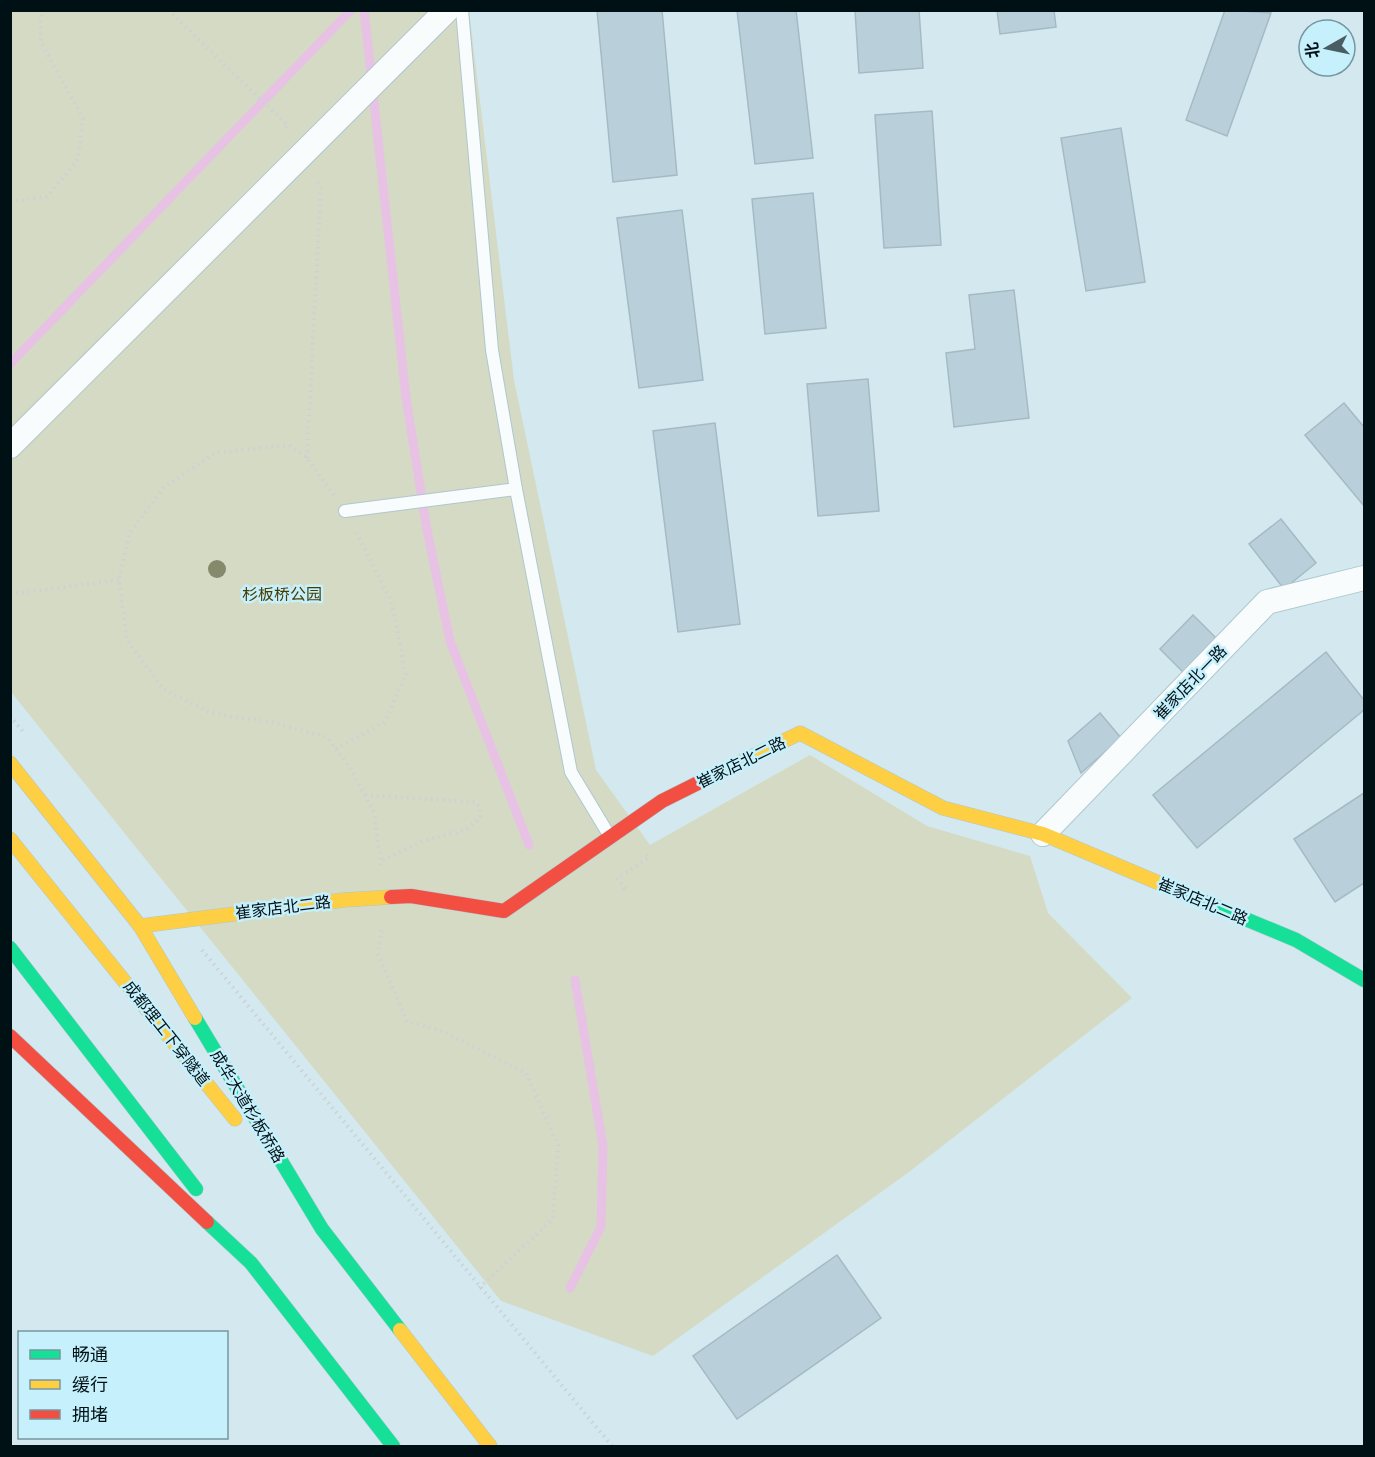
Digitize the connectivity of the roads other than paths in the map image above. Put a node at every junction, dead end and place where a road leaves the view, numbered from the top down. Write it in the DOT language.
graph roads {
  1 [pos="447,10"];
  2 [pos="462,10"];
  3 [pos="10,446"];
  4 [pos="516,489"];
  5 [pos="345,511"];
  6 [pos="1365,578"];
  7 [pos="10,763"];
  8 [pos="1043,834"];
  9 [pos="609,836"];
  10 [pos="10,839"];
  11 [pos="140,926"];
  12 [pos="10,948"];
  13 [pos="1365,980"];
  14 [pos="10,1036"];
  15 [pos="322,1228"];
  16 [pos="251,1263"];
  17 [pos="393,1446"];
  18 [pos="490,1446"];
  1 -- 3 [label="street"];
  2 -- 4 [label="lane"];
  4 -- 5 [label="lane"];
  4 -- 9 [label="lane"];
  6 -- 8 [label="street, 崔家店北一路"];
  7 -- 11 [label="main road, 成华大道杉板桥路"];
  8 -- 9 [label="main road, 崔家店北二路"];
  8 -- 13 [label="main road, 崔家店北二路"];
  9 -- 11 [label="main road, 崔家店北二路"];
  10 -- 15 [label="main road, 成都理工下穿隧道"];
  11 -- 15 [label="main road, 成华大道杉板桥路"];
  12 -- 16 [label="main road"];
  14 -- 16 [label="main road"];
  15 -- 18 [label="main road, 成华大道杉板桥路"];
  16 -- 17 [label="main road"];
}
